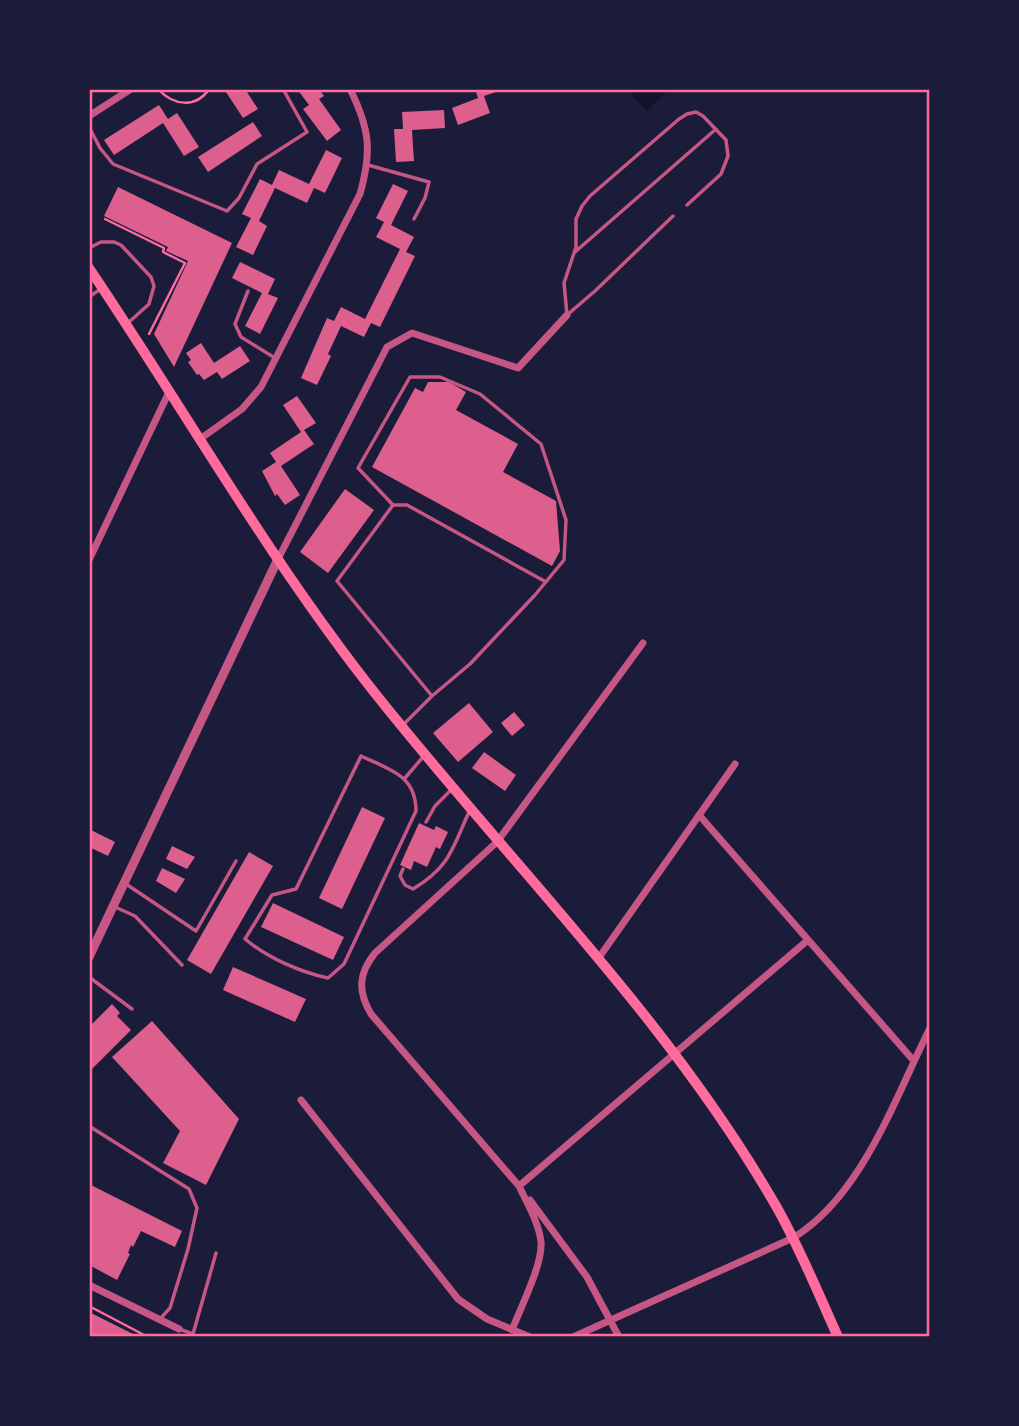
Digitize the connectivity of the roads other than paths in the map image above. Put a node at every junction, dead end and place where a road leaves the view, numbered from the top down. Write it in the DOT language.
graph roads {
  1 [pos="131,89"];
  2 [pos="283,89"];
  3 [pos="350,89"];
  4 [pos="89,116"];
  5 [pos="89,127"];
  6 [pos="716,130"];
  7 [pos="368,165"];
  8 [pos="687,205"];
  9 [pos="673,216"];
  10 [pos="415,219"];
  11 [pos="89,248"];
  12 [pos="574,253"];
  13 [pos="89,268"];
  14 [pos="102,288"];
  15 [pos="248,291"];
  16 [pos="89,297"];
  17 [pos="566,315"];
  18 [pos="126,324"];
  19 [pos="276,359"];
  20 [pos="169,392"];
  21 [pos="200,439"];
  22 [pos="394,505"];
  23 [pos="278,559"];
  24 [pos="89,560"];
  25 [pos="546,582"];
  26 [pos="643,643"];
  27 [pos="432,696"];
  28 [pos="402,727"];
  29 [pos="425,756"];
  30 [pos="735,764"];
  31 [pos="405,778"];
  32 [pos="452,789"];
  33 [pos="470,810"];
  34 [pos="699,815"];
  35 [pos="426,822"];
  36 [pos="497,842"];
  37 [pos="236,861"];
  38 [pos="403,869"];
  39 [pos="124,883"];
  40 [pos="113,906"];
  41 [pos="808,940"];
  42 [pos="89,957"];
  43 [pos="598,959"];
  44 [pos="182,965"];
  45 [pos="89,977"];
  46 [pos="132,1009"];
  47 [pos="930,1028"];
  48 [pos="674,1054"];
  49 [pos="914,1060"];
  50 [pos="300,1100"];
  51 [pos="89,1126"];
  52 [pos="519,1186"];
  53 [pos="793,1238"];
  54 [pos="216,1253"];
  55 [pos="89,1285"];
  56 [pos="160,1320"];
  57 [pos="612,1320"];
  58 [pos="179,1329"];
  59 [pos="512,1330"];
  60 [pos="194,1335"];
  61 [pos="530,1337"];
  62 [pos="573,1337"];
  63 [pos="620,1337"];
  64 [pos="838,1337"];
  1 -- 4 [label="street"];
  2 -- 5 [label="lane"];
  3 -- 7 [label="street"];
  6 -- 8 [label="lane"];
  6 -- 12 [label="lane"];
  6 -- 12 [label="lane"];
  7 -- 10 [label="lane"];
  7 -- 19 [label="street"];
  9 -- 17 [label="lane"];
  11 -- 18 [label="lane"];
  12 -- 17 [label="lane"];
  13 -- 14 [label="main road"];
  14 -- 16 [label="lane"];
  14 -- 18 [label="main road"];
  15 -- 19 [label="lane"];
  17 -- 23 [label="street"];
  18 -- 20 [label="main road"];
  19 -- 21 [label="street"];
  20 -- 21 [label="main road"];
  20 -- 24 [label="street"];
  21 -- 23 [label="main road"];
  22 -- 25 [label="lane"];
  22 -- 25 [label="lane"];
  22 -- 27 [label="lane"];
  23 -- 28 [label="main road"];
  23 -- 39 [label="street"];
  25 -- 27 [label="lane"];
  26 -- 36 [label="street"];
  27 -- 28 [label="lane"];
  28 -- 29 [label="main road"];
  29 -- 31 [label="lane"];
  29 -- 32 [label="main road"];
  30 -- 34 [label="street"];
  31 -- 31 [label="lane"];
  32 -- 33 [label="main road"];
  32 -- 35 [label="lane"];
  33 -- 36 [label="main road"];
  33 -- 38 [label="lane"];
  34 -- 41 [label="street"];
  34 -- 43 [label="street"];
  36 -- 43 [label="main road"];
  36 -- 52 [label="street"];
  37 -- 39 [label="lane"];
  39 -- 40 [label="street"];
  40 -- 42 [label="street"];
  40 -- 44 [label="lane"];
  41 -- 48 [label="street"];
  41 -- 49 [label="street"];
  43 -- 48 [label="main road"];
  45 -- 46 [label="lane"];
  47 -- 49 [label="street"];
  48 -- 52 [label="street"];
  48 -- 53 [label="main road"];
  49 -- 53 [label="street"];
  50 -- 59 [label="street"];
  51 -- 56 [label="lane"];
  52 -- 57 [label="street"];
  52 -- 59 [label="street"];
  53 -- 57 [label="street"];
  53 -- 64 [label="main road"];
  54 -- 60 [label="lane"];
  55 -- 56 [label="street"];
  56 -- 58 [label="street"];
  57 -- 62 [label="street"];
  57 -- 63 [label="street"];
  58 -- 60 [label="lane"];
  59 -- 61 [label="street"];
}
